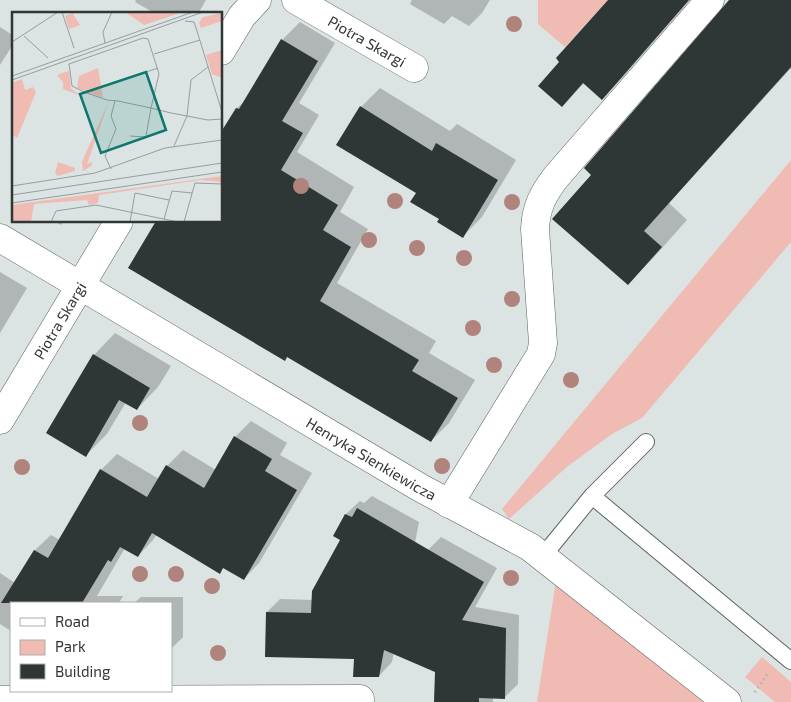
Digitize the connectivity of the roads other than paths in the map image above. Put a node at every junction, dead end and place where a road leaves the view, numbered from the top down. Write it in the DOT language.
graph roads {
  1 [pos="257,0"];
  2 [pos="296,0"];
  3 [pos="710,0"];
  4 [pos="222,49"];
  5 [pos="414,68"];
  6 [pos="118,222"];
  7 [pos="0,238"];
  8 [pos="80,286"];
  9 [pos="0,420"];
  10 [pos="646,442"];
  11 [pos="592,496"];
  12 [pos="449,504"];
  13 [pos="543,556"];
  14 [pos="791,661"];
  15 [pos="0,700"];
  16 [pos="360,700"];
  17 [pos="727,702"];
  1 -- 4 [label="street"];
  2 -- 5 [label="street, Piotra Skargi"];
  3 -- 12 [label="street"];
  6 -- 8 [label="street, Piotra Skargi"];
  7 -- 8 [label="street, Henryka Sienkiewicza"];
  8 -- 9 [label="street, Piotra Skargi"];
  8 -- 12 [label="street, Henryka Sienkiewicza"];
  10 -- 11 [label="lane"];
  11 -- 13 [label="lane"];
  11 -- 14 [label="lane"];
  12 -- 13 [label="street, Henryka Sienkiewicza"];
  13 -- 17 [label="street, Henryka Sienkiewicza"];
  15 -- 16 [label="street"];
}
